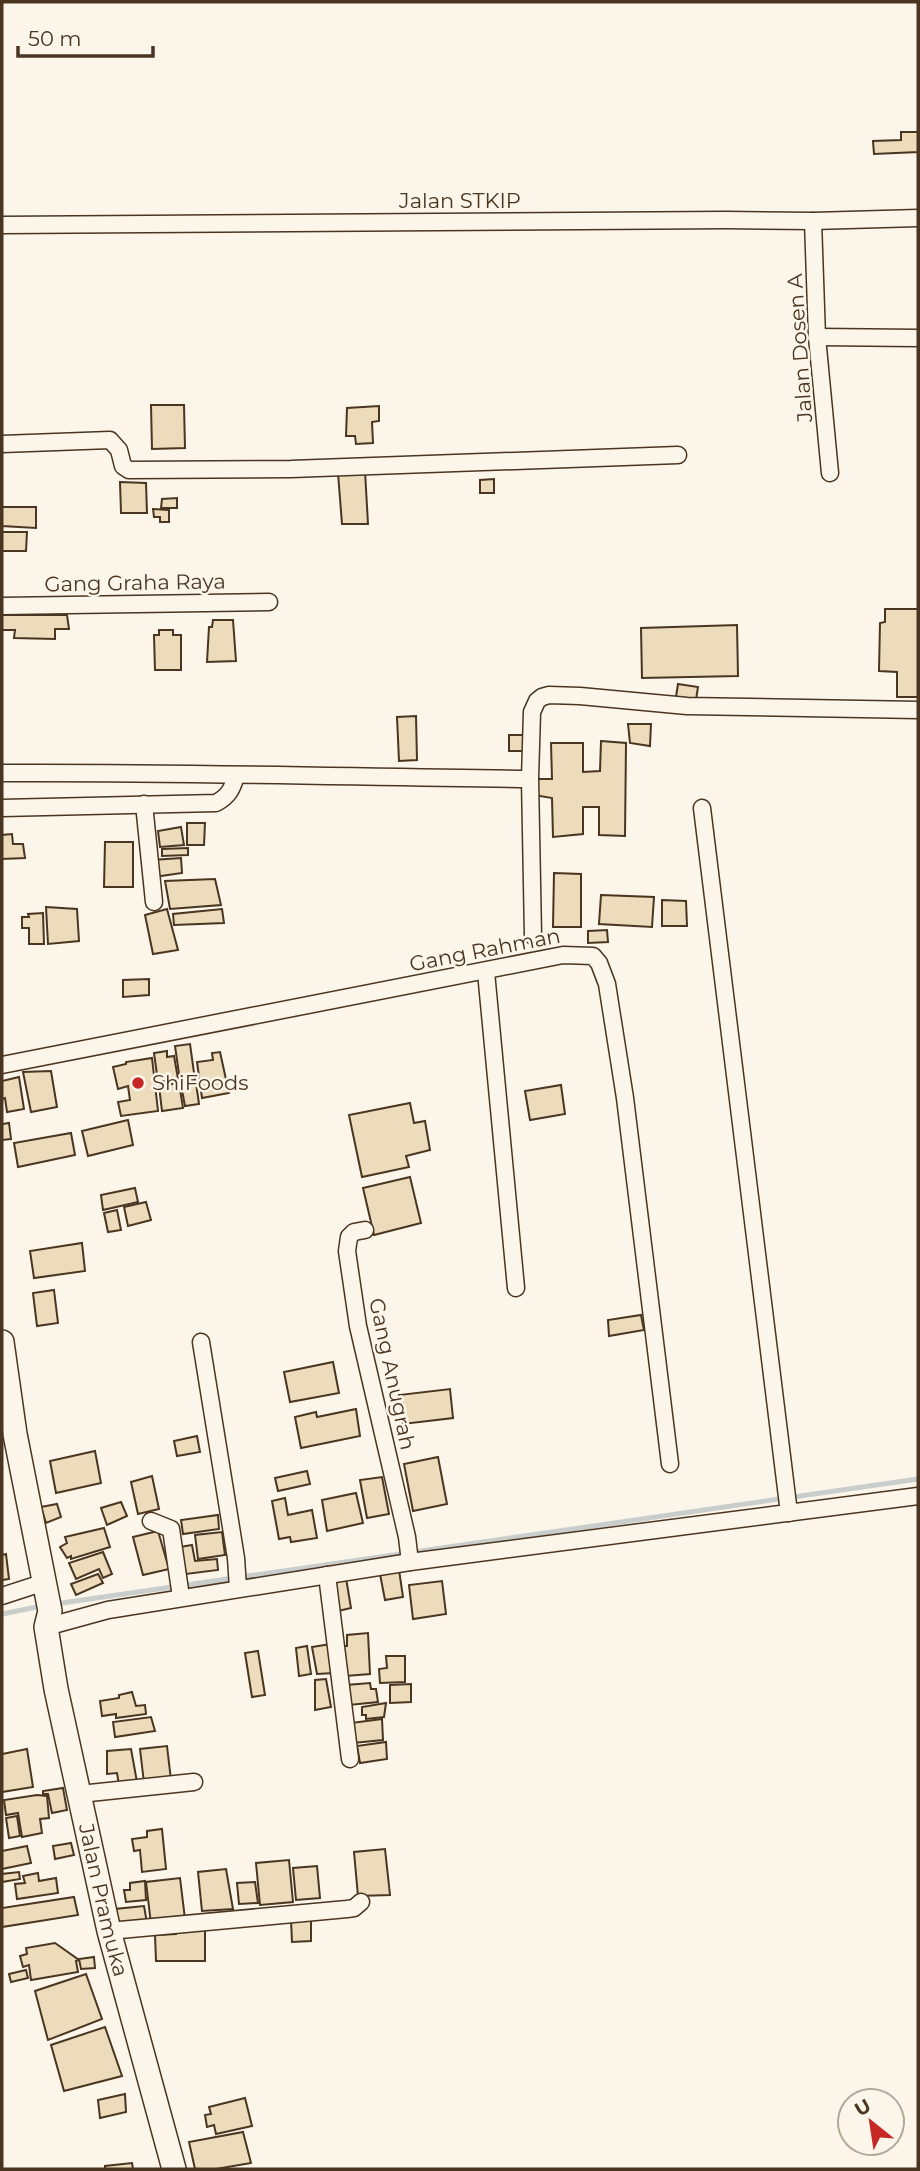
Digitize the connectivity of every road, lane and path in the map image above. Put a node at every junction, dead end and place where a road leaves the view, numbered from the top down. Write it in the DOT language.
graph roads {
  1 [pos="918,218"];
  2 [pos="813,221"];
  3 [pos="2,225"];
  4 [pos="918,233"];
  5 [pos="817,337"];
  6 [pos="918,338"];
  7 [pos="2,444"];
  8 [pos="678,455"];
  9 [pos="830,473"];
  10 [pos="269,602"];
  11 [pos="2,606"];
  12 [pos="918,710"];
  13 [pos="2,773"];
  14 [pos="236,776"];
  15 [pos="530,779"];
  16 [pos="144,804"];
  17 [pos="2,808"];
  18 [pos="702,808"];
  19 [pos="154,902"];
  20 [pos="533,936"];
  21 [pos="486,972"];
  22 [pos="2,1065"];
  23 [pos="365,1230"];
  24 [pos="516,1288"];
  25 [pos="2,1342"];
  26 [pos="201,1342"];
  27 [pos="670,1464"];
  28 [pos="918,1496"];
  29 [pos="789,1513"];
  30 [pos="151,1521"];
  31 [pos="409,1559"];
  32 [pos="327,1575"];
  33 [pos="238,1582"];
  34 [pos="180,1593"];
  35 [pos="2,1596"];
  36 [pos="47,1602"];
  37 [pos="349,1759"];
  38 [pos="194,1782"];
  39 [pos="80,1794"];
  40 [pos="361,1902"];
  41 [pos="109,1931"];
  42 [pos="174,2169"];
  1 -- 2 [label="street, Jalan STKIP"];
  1 -- 4 [label="street"];
  2 -- 3 [label="street, Jalan STKIP"];
  2 -- 5 [label="street, Jalan Dosen A"];
  5 -- 6 [label="street"];
  5 -- 9 [label="street, Jalan Dosen A"];
  7 -- 8 [label="street"];
  10 -- 11 [label="street, Gang Graha Raya"];
  12 -- 15 [label="street"];
  13 -- 14 [label="street"];
  14 -- 15 [label="street"];
  14 -- 16 [label="street"];
  15 -- 20 [label="street"];
  16 -- 17 [label="street"];
  16 -- 19 [label="street"];
  18 -- 29 [label="street"];
  21 -- 22 [label="street, Gang Rahman"];
  21 -- 24 [label="street"];
  21 -- 27 [label="street, Gang Rahman"];
  23 -- 31 [label="street, Gang Anugrah"];
  25 -- 36 [label="street, Jalan Pramuka"];
  26 -- 33 [label="street"];
  28 -- 29 [label="street"];
  29 -- 31 [label="street"];
  30 -- 34 [label="street"];
  31 -- 32 [label="street"];
  32 -- 33 [label="street"];
  32 -- 37 [label="street"];
  33 -- 34 [label="street"];
  34 -- 36 [label="street"];
  35 -- 36 [label="street"];
  36 -- 39 [label="street, Jalan Pramuka"];
  38 -- 39 [label="street"];
  39 -- 41 [label="street, Jalan Pramuka"];
  40 -- 41 [label="street"];
  41 -- 42 [label="street, Jalan Pramuka"];
}
